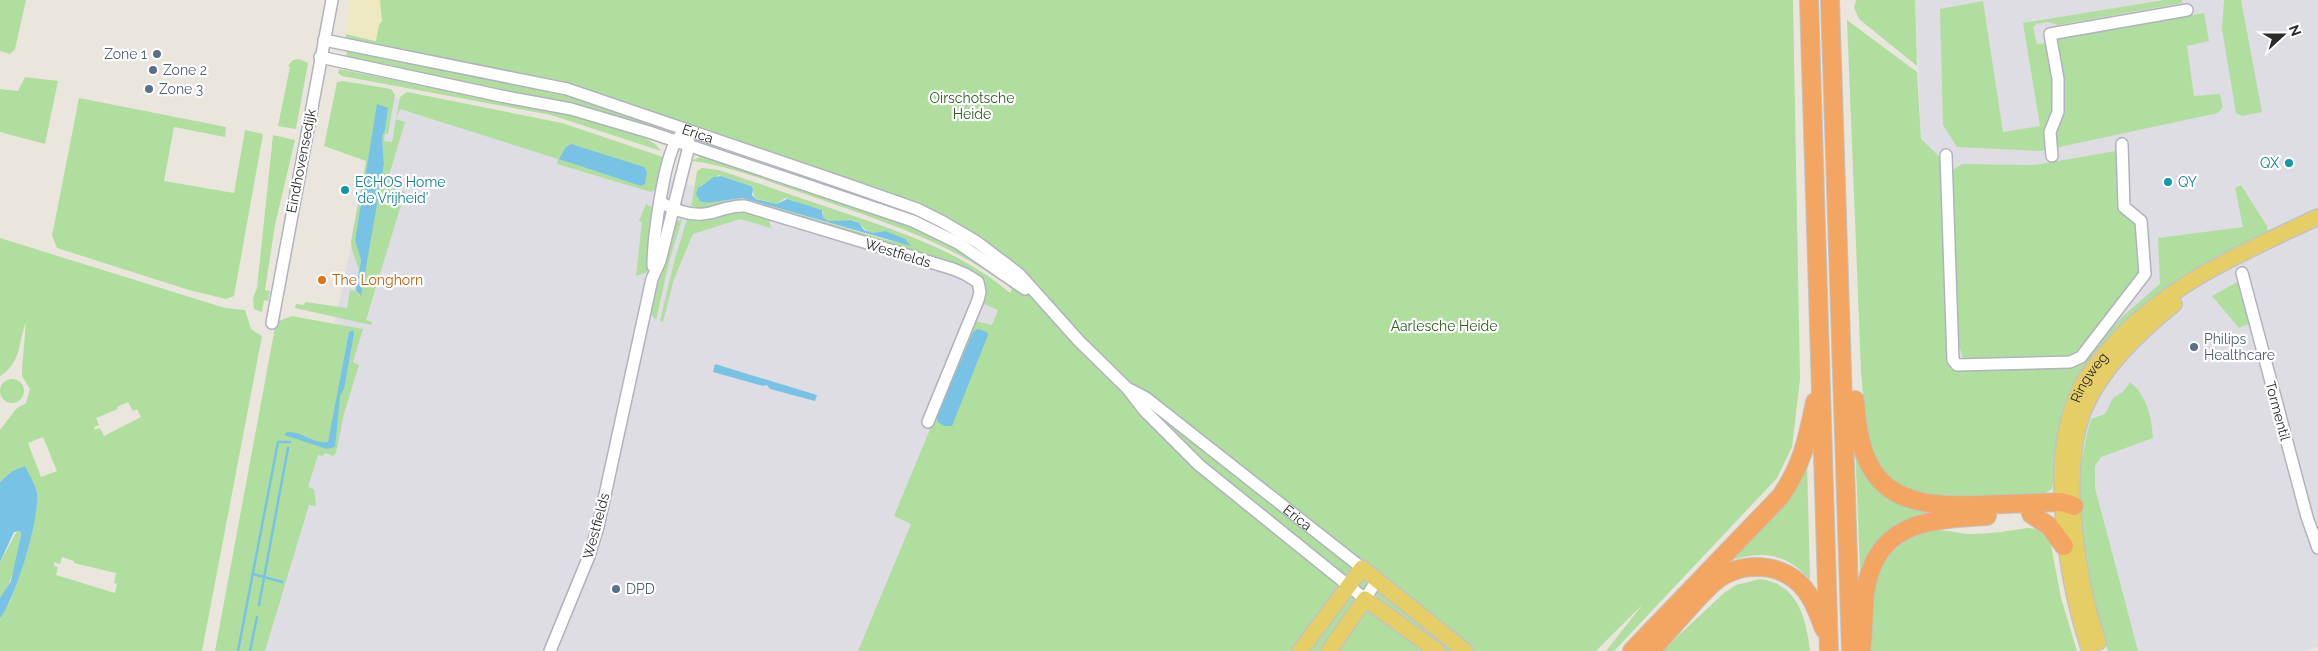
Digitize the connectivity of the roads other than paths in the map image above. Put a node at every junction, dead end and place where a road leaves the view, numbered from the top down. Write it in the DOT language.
graph roads {
  1 [pos="332,0"];
  2 [pos="1809,0"];
  3 [pos="1830,0"];
  4 [pos="2187,10"];
  5 [pos="324,40"];
  6 [pos="320,57"];
  7 [pos="686,130"];
  8 [pos="674,141"];
  9 [pos="2122,144"];
  10 [pos="689,146"];
  11 [pos="1946,155"];
  12 [pos="2052,156"];
  13 [pos="660,202"];
  14 [pos="672,208"];
  15 [pos="2318,217"];
  16 [pos="2318,227"];
  17 [pos="2242,273"];
  18 [pos="652,279"];
  19 [pos="1840,293"];
  20 [pos="1040,300"];
  21 [pos="272,323"];
  22 [pos="1821,374"];
  23 [pos="1127,388"];
  24 [pos="928,422"];
  25 [pos="2066,507"];
  26 [pos="2031,514"];
  27 [pos="2064,546"];
  28 [pos="2318,548"];
  29 [pos="1362,568"];
  30 [pos="1377,580"];
  31 [pos="1349,586"];
  32 [pos="1365,599"];
  33 [pos="1829,645"];
  34 [pos="550,651"];
  35 [pos="1300,651"];
  36 [pos="1330,651"];
  37 [pos="1437,651"];
  38 [pos="1464,651"];
  39 [pos="1632,651"];
  40 [pos="1650,651"];
  41 [pos="1851,651"];
  42 [pos="1861,651"];
  43 [pos="2090,651"];
  44 [pos="2100,651"];
  1 -- 5 [label="street, Eindhovensedijk"];
  2 -- 22 [label="highway"];
  3 -- 19 [label="highway"];
  4 -- 12 [label="street"];
  5 -- 6 [label="street, Eindhovensedijk"];
  5 -- 7 [label="street, Erica"];
  6 -- 8 [label="street, Erica"];
  6 -- 21 [label="street, Eindhovensedijk"];
  7 -- 8 [label="street"];
  7 -- 10 [label="street, Westfields"];
  7 -- 20 [label="street, Erica"];
  8 -- 10 [label="street, Erica"];
  8 -- 13 [label="street, Westfields"];
  9 -- 11 [label="street"];
  10 -- 14 [label="street, Westfields"];
  10 -- 20 [label="street, Erica"];
  13 -- 14 [label="street, Westfields"];
  13 -- 18 [label="street, Westfields"];
  14 -- 18 [label="street, Westfields"];
  14 -- 24 [label="street, Westfields"];
  15 -- 25 [label="main road, Ringweg"];
  16 -- 25 [label="main road, Ringweg"];
  17 -- 28 [label="street, Tormentil"];
  18 -- 34 [label="street, Westfields"];
  19 -- 25 [label="highway"];
  19 -- 41 [label="highway"];
  20 -- 23 [label="street, Erica"];
  22 -- 33 [label="highway"];
  22 -- 39 [label="highway"];
  23 -- 29 [label="street, Erica"];
  23 -- 31 [label="street, Erica"];
  25 -- 26 [label="highway"];
  25 -- 27 [label="main road, Ringweg"];
  25 -- 44 [label="main road, Ringweg"];
  26 -- 27 [label="highway"];
  26 -- 42 [label="highway"];
  27 -- 43 [label="main road, Ringweg"];
  29 -- 30 [label="main road, Erica"];
  29 -- 31 [label="main road"];
  30 -- 32 [label="street"];
  30 -- 38 [label="main road, Erica"];
  31 -- 32 [label="street, Erica"];
  31 -- 35 [label="main road"];
  32 -- 36 [label="main road"];
  32 -- 37 [label="main road, Erica"];
  33 -- 40 [label="highway"];
}
